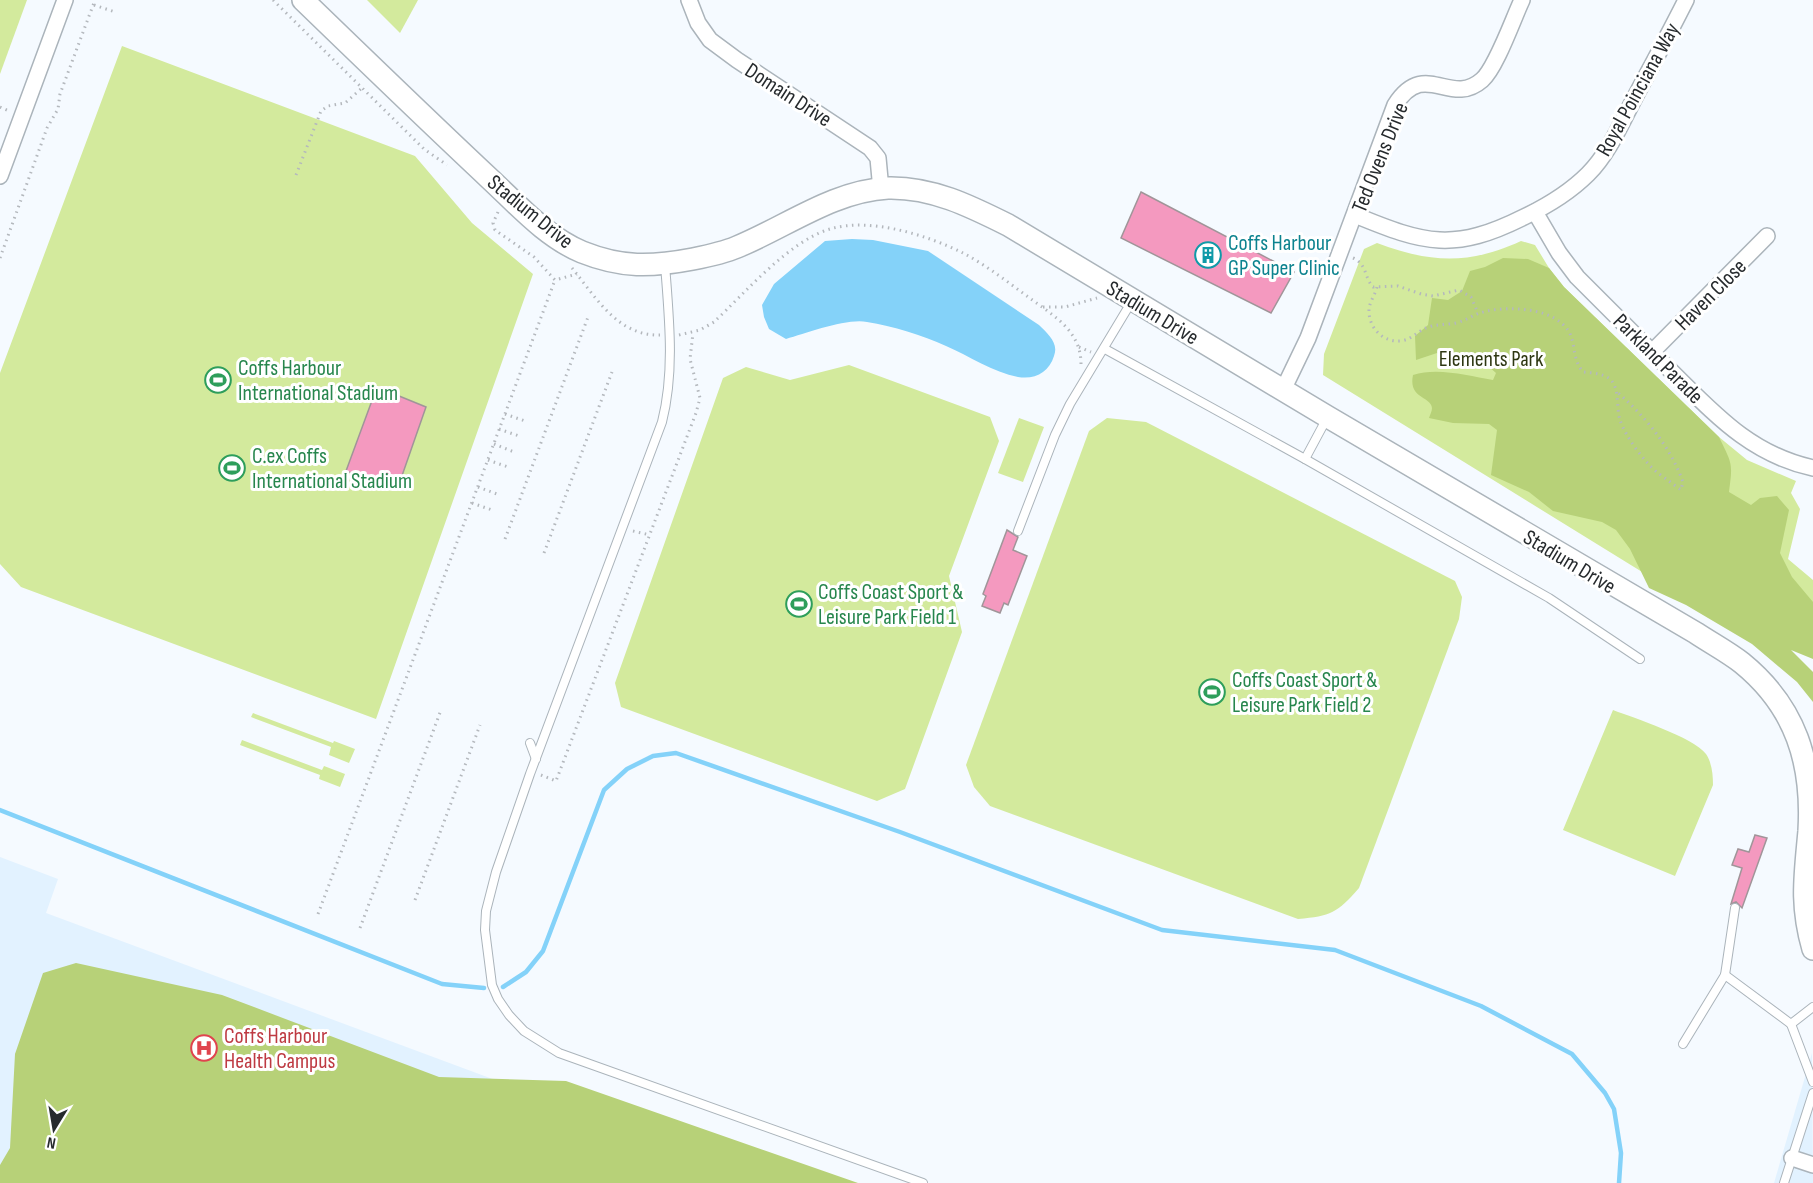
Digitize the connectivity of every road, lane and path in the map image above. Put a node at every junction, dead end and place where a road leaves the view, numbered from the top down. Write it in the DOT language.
graph roads {
  1 [pos="65,0"];
  2 [pos="95,0"];
  3 [pos="303,0"];
  4 [pos="689,0"];
  5 [pos="1522,0"];
  6 [pos="1686,0"];
  7 [pos="93,5"];
  8 [pos="115,12"];
  9 [pos="362,88"];
  10 [pos="296,175"];
  11 [pos="0,176"];
  12 [pos="881,190"];
  13 [pos="500,210"];
  14 [pos="1535,212"];
  15 [pos="1355,215"];
  16 [pos="1767,236"];
  17 [pos="0,258"];
  18 [pos="1353,258"];
  19 [pos="665,264"];
  20 [pos="577,274"];
  21 [pos="555,280"];
  22 [pos="1108,285"];
  23 [pos="1377,287"];
  24 [pos="1133,300"];
  25 [pos="1042,307"];
  26 [pos="1478,314"];
  27 [pos="588,317"];
  28 [pos="693,333"];
  29 [pos="680,335"];
  30 [pos="1105,349"];
  31 [pos="1652,352"];
  32 [pos="612,372"];
  33 [pos="1079,374"];
  34 [pos="1283,390"];
  35 [pos="1616,391"];
  36 [pos="505,414"];
  37 [pos="1328,417"];
  38 [pos="525,421"];
  39 [pos="499,429"];
  40 [pos="519,436"];
  41 [pos="494,444"];
  42 [pos="513,452"];
  43 [pos="1305,459"];
  44 [pos="488,460"];
  45 [pos="508,467"];
  46 [pos="1813,468"];
  47 [pos="478,487"];
  48 [pos="497,494"];
  49 [pos="472,503"];
  50 [pos="492,510"];
  51 [pos="631,530"];
  52 [pos="1018,531"];
  53 [pos="650,535"];
  54 [pos="505,539"];
  55 [pos="544,554"];
  56 [pos="1640,659"];
  57 [pos="441,710"];
  58 [pos="480,725"];
  59 [pos="530,743"];
  60 [pos="536,759"];
  61 [pos="539,775"];
  62 [pos="415,900"];
  63 [pos="1735,908"];
  64 [pos="318,914"];
  65 [pos="360,928"];
  66 [pos="1813,949"];
  67 [pos="1725,975"];
  68 [pos="1813,1007"];
  69 [pos="1791,1024"];
  70 [pos="1683,1044"];
  71 [pos="1813,1082"];
  72 [pos="1813,1093"];
  73 [pos="1792,1158"];
  74 [pos="1813,1165"];
  75 [pos="923,1183"];
  76 [pos="1784,1183"];
  1 -- 11 [label="street"];
  2 -- 7 [label="path"];
  3 -- 19 [label="main road, Stadium Drive"];
  4 -- 12 [label="street, Domain Drive"];
  5 -- 15 [label="street, Ted Ovens Drive"];
  6 -- 14 [label="street, Royal Poinciana Way"];
  7 -- 8 [label="path"];
  7 -- 17 [label="path"];
  9 -- 10 [label="path"];
  12 -- 19 [label="main road, Stadium Drive"];
  12 -- 22 [label="main road, Stadium Drive"];
  13 -- 21 [label="path"];
  14 -- 15 [label="street, Royal Poinciana Way"];
  14 -- 31 [label="street, Parkland Parade"];
  15 -- 34 [label="street, Ted Ovens Drive"];
  16 -- 31 [label="street, Haven Close"];
  18 -- 23 [label="path"];
  19 -- 60 [label="lane"];
  20 -- 21 [label="path"];
  21 -- 36 [label="path"];
  22 -- 24 [label="main road, Stadium Drive"];
  22 -- 25 [label="path"];
  23 -- 26 [label="path"];
  23 -- 26 [label="path"];
  24 -- 30 [label="lane"];
  24 -- 34 [label="main road, Stadium Drive"];
  25 -- 28 [label="path"];
  25 -- 33 [label="path"];
  26 -- 35 [label="path"];
  27 -- 54 [label="path"];
  28 -- 29 [label="path"];
  28 -- 53 [label="path"];
  30 -- 43 [label="lane"];
  30 -- 52 [label="lane"];
  31 -- 46 [label="street, Parkland Parade"];
  32 -- 55 [label="path"];
  34 -- 37 [label="main road, Stadium Drive"];
  35 -- 35 [label="path"];
  36 -- 38 [label="path"];
  36 -- 39 [label="path"];
  37 -- 43 [label="lane"];
  37 -- 66 [label="main road, Stadium Drive"];
  39 -- 40 [label="path"];
  39 -- 41 [label="path"];
  41 -- 42 [label="path"];
  41 -- 44 [label="path"];
  43 -- 56 [label="lane"];
  44 -- 45 [label="path"];
  44 -- 47 [label="path"];
  47 -- 48 [label="path"];
  47 -- 49 [label="path"];
  49 -- 50 [label="path"];
  49 -- 64 [label="path"];
  51 -- 53 [label="path"];
  53 -- 61 [label="path"];
  57 -- 65 [label="path"];
  58 -- 62 [label="path"];
  59 -- 60 [label="lane"];
  60 -- 75 [label="lane"];
  63 -- 67 [label="lane"];
  67 -- 69 [label="lane"];
  67 -- 70 [label="lane"];
  68 -- 69 [label="lane"];
  69 -- 71 [label="lane"];
  72 -- 73 [label="lane"];
  73 -- 74 [label="street"];
  73 -- 76 [label="lane"];
}
